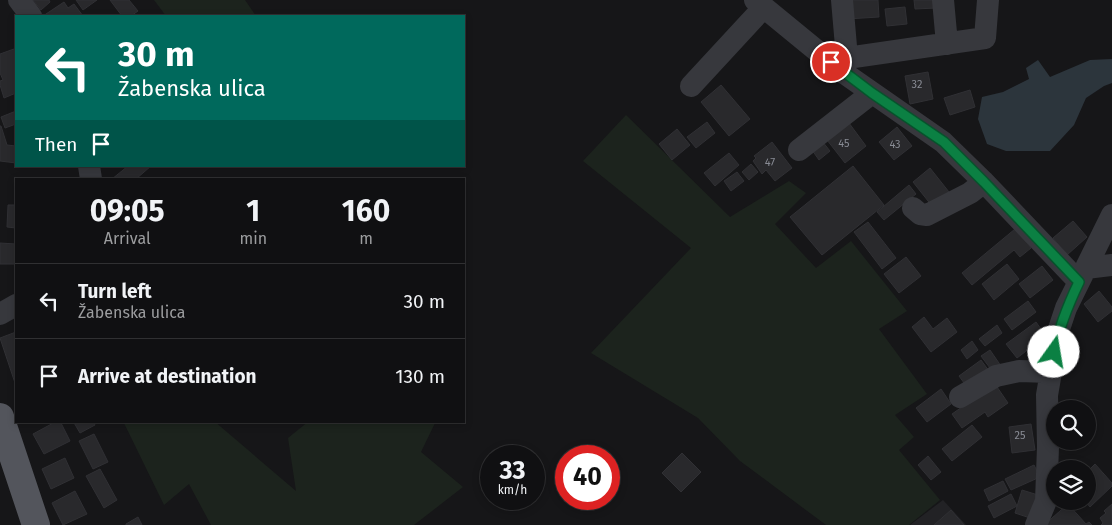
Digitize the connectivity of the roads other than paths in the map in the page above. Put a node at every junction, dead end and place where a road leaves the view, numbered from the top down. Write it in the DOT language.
graph roads {
  1 [pos="19,0"];
  2 [pos="842,0"];
  3 [pos="943,0"];
  4 [pos="988,0"];
  5 [pos="760,4"];
  6 [pos="30,15"];
  7 [pos="947,44"];
  8 [pos="845,66"];
  9 [pos="691,86"];
  10 [pos="872,93"];
  11 [pos="799,150"];
  12 [pos="984,182"];
  13 [pos="913,208"];
  14 [pos="1112,215"];
  15 [pos="1112,266"];
  16 [pos="1082,275"];
  17 [pos="15,306"];
  18 [pos="0,314"];
  19 [pos="1050,372"];
  20 [pos="960,398"];
  21 [pos="0,417"];
  22 [pos="36,525"];
  23 [pos="1036,525"];
  1 -- 6 [label="street"];
  2 -- 8 [label="street"];
  3 -- 7 [label="street"];
  4 -- 7 [label="street"];
  5 -- 8 [label="street"];
  5 -- 9 [label="street"];
  7 -- 8 [label="street"];
  8 -- 10 [label="street"];
  10 -- 11 [label="street"];
  10 -- 12 [label="street"];
  12 -- 13 [label="street"];
  12 -- 16 [label="street"];
  14 -- 16 [label="street"];
  15 -- 16 [label="street"];
  16 -- 19 [label="street"];
  17 -- 18 [label="street"];
  19 -- 20 [label="street"];
  19 -- 23 [label="street"];
  21 -- 22 [label="main road"];
}
